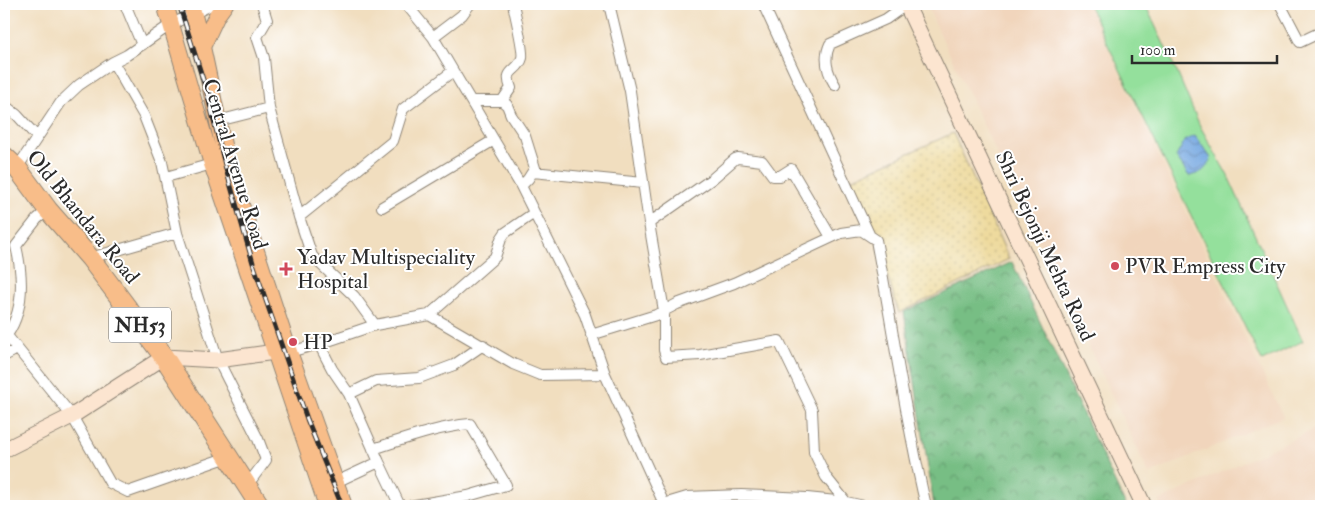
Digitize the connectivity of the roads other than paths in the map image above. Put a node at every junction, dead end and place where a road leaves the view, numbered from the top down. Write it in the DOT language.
graph roads {
  1 [pos="125,4"];
  2 [pos="165,4"];
  3 [pos="213,4"];
  4 [pos="224,4"];
  5 [pos="262,4"];
  6 [pos="406,4"];
  7 [pos="470,4"];
  8 [pos="513,4"];
  9 [pos="609,4"];
  10 [pos="763,4"];
  11 [pos="907,4"];
  12 [pos="1280,4"];
  13 [pos="192,8"];
  14 [pos="170,25"];
  15 [pos="1321,32"];
  16 [pos="433,37"];
  17 [pos="142,45"];
  18 [pos="202,47"];
  19 [pos="113,62"];
  20 [pos="453,71"];
  21 [pos="835,86"];
  22 [pos="471,102"];
  23 [pos="502,102"];
  24 [pos="4,105"];
  25 [pos="269,108"];
  26 [pos="218,121"];
  27 [pos="37,136"];
  28 [pos="494,140"];
  29 [pos="10,162"];
  30 [pos="212,164"];
  31 [pos="533,172"];
  32 [pos="166,177"];
  33 [pos="643,183"];
  34 [pos="521,186"];
  35 [pos="382,207"];
  36 [pos="48,210"];
  37 [pos="534,213"];
  38 [pos="299,217"];
  39 [pos="649,223"];
  40 [pos="177,233"];
  41 [pos="869,235"];
  42 [pos="831,237"];
  43 [pos="90,258"];
  44 [pos="664,311"];
  45 [pos="429,315"];
  46 [pos="375,325"];
  47 [pos="6,334"];
  48 [pos="591,335"];
  49 [pos="319,344"];
  50 [pos="483,345"];
  51 [pos="17,349"];
  52 [pos="282,352"];
  53 [pos="4,356"];
  54 [pos="164,357"];
  55 [pos="218,360"];
  56 [pos="605,374"];
  57 [pos="349,394"];
  58 [pos="72,416"];
  59 [pos="373,449"];
  60 [pos="4,450"];
  61 [pos="228,457"];
  62 [pos="379,462"];
  63 [pos="336,482"];
  64 [pos="246,487"];
  65 [pos="847,504"];
  66 [pos="662,505"];
  67 [pos="260,506"];
  68 [pos="327,506"];
  69 [pos="344,506"];
  70 [pos="400,506"];
  71 [pos="409,506"];
  72 [pos="864,506"];
  73 [pos="926,506"];
  74 [pos="1144,506"];
  1 -- 17 [label="street"];
  2 -- 14 [label="main road, Central Avenue Road"];
  3 -- 13 [label="street"];
  4 -- 18 [label="main road"];
  5 -- 25 [label="street"];
  6 -- 16 [label="street"];
  7 -- 16 [label="street"];
  8 -- 23 [label="street"];
  9 -- 33 [label="street"];
  10 -- 41 [label="street"];
  11 -- 21 [label="street"];
  11 -- 74 [label="main road, Shri Bejonji Mehta Road"];
  12 -- 15 [label="street"];
  13 -- 14 [label="street"];
  13 -- 18 [label="main road, Central Avenue Road"];
  14 -- 17 [label="street"];
  14 -- 30 [label="main road, Central Avenue Road"];
  16 -- 20 [label="street"];
  17 -- 19 [label="street"];
  18 -- 26 [label="main road, Central Avenue Road"];
  19 -- 27 [label="street"];
  19 -- 32 [label="street"];
  20 -- 22 [label="street"];
  20 -- 38 [label="street"];
  22 -- 23 [label="street"];
  22 -- 28 [label="street"];
  23 -- 31 [label="street"];
  24 -- 27 [label="street"];
  25 -- 26 [label="street"];
  25 -- 38 [label="street"];
  26 -- 52 [label="main road, Central Avenue Road"];
  27 -- 29 [label="street"];
  28 -- 34 [label="street"];
  28 -- 35 [label="street"];
  29 -- 36 [label="highway, Old Bhandara Road / NH53"];
  30 -- 32 [label="street"];
  30 -- 52 [label="main road, Central Avenue Road"];
  31 -- 33 [label="street"];
  31 -- 34 [label="street"];
  32 -- 40 [label="street"];
  33 -- 39 [label="street"];
  34 -- 37 [label="street"];
  36 -- 43 [label="highway, Old Bhandara Road / NH53"];
  36 -- 47 [label="street"];
  37 -- 45 [label="street"];
  37 -- 48 [label="street"];
  38 -- 46 [label="street"];
  39 -- 42 [label="street"];
  39 -- 44 [label="street"];
  40 -- 43 [label="street"];
  40 -- 55 [label="street"];
  41 -- 42 [label="street"];
  41 -- 73 [label="street"];
  42 -- 44 [label="street"];
  43 -- 54 [label="highway, Old Bhandara Road / NH53"];
  44 -- 48 [label="street"];
  44 -- 65 [label="street"];
  45 -- 46 [label="street"];
  45 -- 50 [label="street"];
  46 -- 49 [label="street"];
  47 -- 51 [label="street"];
  48 -- 56 [label="street"];
  49 -- 52 [label="street"];
  49 -- 57 [label="street"];
  50 -- 56 [label="street"];
  50 -- 57 [label="street"];
  51 -- 53 [label="street"];
  51 -- 58 [label="street"];
  52 -- 55 [label="main road"];
  52 -- 63 [label="main road, Central Avenue Road"];
  52 -- 68 [label="main road, Central Avenue Road"];
  54 -- 55 [label="main road"];
  54 -- 58 [label="main road"];
  54 -- 61 [label="highway, Old Bhandara Road / NH53"];
  55 -- 64 [label="street"];
  56 -- 66 [label="street"];
  57 -- 59 [label="street"];
  58 -- 60 [label="main road"];
  58 -- 61 [label="street"];
  59 -- 62 [label="street"];
  59 -- 71 [label="street"];
  61 -- 64 [label="highway, Old Bhandara Road / NH53"];
  62 -- 63 [label="street"];
  62 -- 70 [label="street"];
  63 -- 69 [label="main road, Central Avenue Road"];
  64 -- 67 [label="highway, Old Bhandara Road / NH53"];
  65 -- 66 [label="street"];
  65 -- 72 [label="street"];
}
